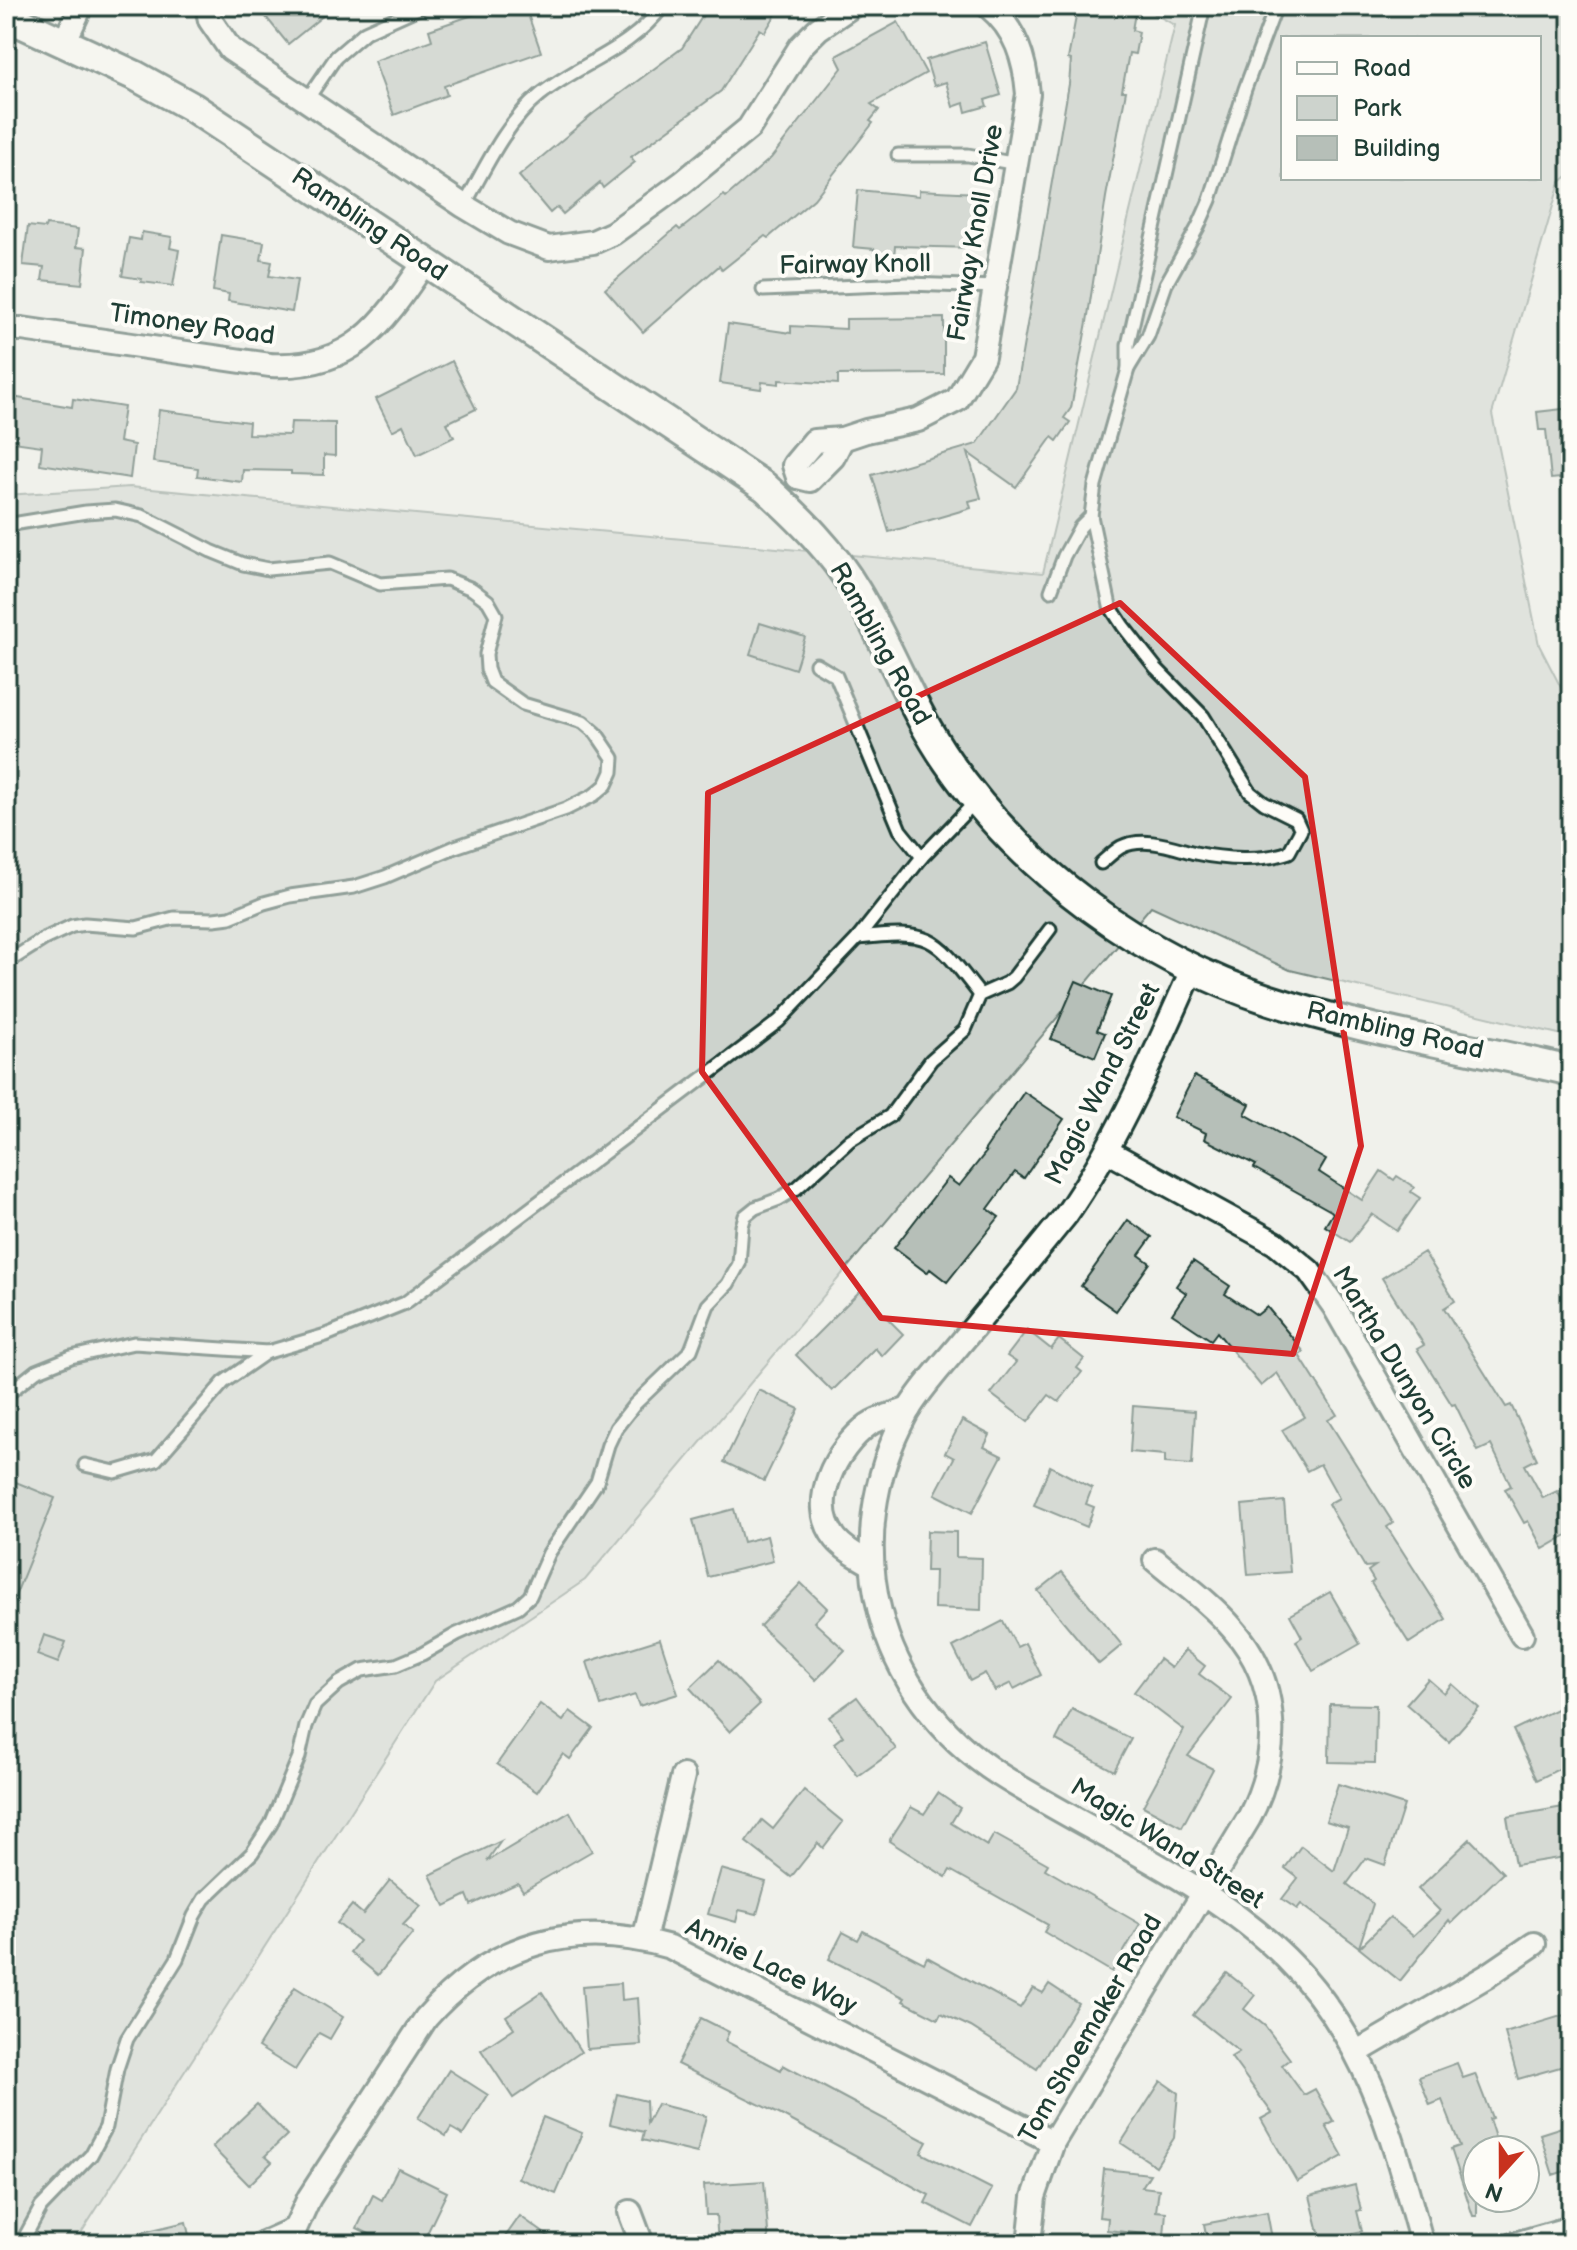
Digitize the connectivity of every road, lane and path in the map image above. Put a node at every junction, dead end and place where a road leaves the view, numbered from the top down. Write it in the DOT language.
graph roads {
  1 [pos="81,6"];
  2 [pos="207,6"];
  3 [pos="423,6"];
  4 [pos="663,6"];
  5 [pos="852,6"];
  6 [pos="988,6"];
  7 [pos="1204,6"];
  8 [pos="1276,6"];
  9 [pos="6,16"];
  10 [pos="64,43"];
  11 [pos="306,101"];
  12 [pos="898,155"];
  13 [pos="1017,164"];
  14 [pos="464,206"];
  15 [pos="424,263"];
  16 [pos="996,287"];
  17 [pos="763,290"];
  18 [pos="6,329"];
  19 [pos="1128,369"];
  20 [pos="778,500"];
  21 [pos="1091,516"];
  22 [pos="6,525"];
  23 [pos="1051,591"];
  24 [pos="816,664"];
  25 [pos="978,800"];
  26 [pos="922,857"];
  27 [pos="1101,863"];
  28 [pos="1050,929"];
  29 [pos="858,938"];
  30 [pos="6,963"];
  31 [pos="1193,968"];
  32 [pos="980,995"];
  33 [pos="1571,1071"];
  34 [pos="1107,1151"];
  35 [pos="268,1352"];
  36 [pos="6,1395"];
  37 [pos="909,1409"];
  38 [pos="85,1465"];
  39 [pos="1155,1560"];
  40 [pos="871,1564"];
  41 [pos="1522,1635"];
  42 [pos="683,1776"];
  43 [pos="1204,1894"];
  44 [pos="644,1940"];
  45 [pos="1534,1944"];
  46 [pos="1357,2052"];
  47 [pos="1053,2142"];
  48 [pos="630,2212"];
  49 [pos="1571,2228"];
  50 [pos="294,2237"];
  51 [pos="21,2244"];
  52 [pos="261,2244"];
  53 [pos="642,2244"];
  54 [pos="1029,2244"];
  55 [pos="1422,2244"];
  56 [pos="1515,2244"];
  1 -- 10 [label="street"];
  2 -- 11 [label="street"];
  3 -- 11 [label="lane"];
  4 -- 14 [label="lane"];
  5 -- 14 [label="street"];
  6 -- 13 [label="street, Fairway Knoll Drive"];
  7 -- 19 [label="lane"];
  8 -- 19 [label="lane"];
  9 -- 10 [label="street, Rambling Road"];
  10 -- 15 [label="street, Rambling Road"];
  11 -- 14 [label="street"];
  12 -- 13 [label="lane"];
  13 -- 16 [label="street, Fairway Knoll Drive"];
  15 -- 18 [label="street, Timoney Road"];
  15 -- 20 [label="street, Rambling Road"];
  16 -- 17 [label="lane, Fairway Knoll"];
  16 -- 20 [label="street, Fairway Knoll Drive"];
  19 -- 21 [label="lane"];
  20 -- 25 [label="street, Rambling Road"];
  21 -- 23 [label="lane"];
  21 -- 27 [label="lane"];
  22 -- 30 [label="lane"];
  24 -- 26 [label="lane"];
  25 -- 26 [label="lane"];
  25 -- 31 [label="street, Rambling Road"];
  26 -- 29 [label="lane"];
  28 -- 32 [label="lane"];
  29 -- 32 [label="lane"];
  29 -- 35 [label="lane"];
  31 -- 33 [label="street, Rambling Road"];
  31 -- 34 [label="street, Magic Wand Street"];
  32 -- 51 [label="lane"];
  34 -- 37 [label="street, Magic Wand Street"];
  34 -- 41 [label="street, Martha Dunyon Circle"];
  35 -- 36 [label="lane"];
  35 -- 38 [label="lane"];
  37 -- 40 [label="street, Magic Wand Street"];
  37 -- 40 [label="street"];
  39 -- 43 [label="street, Tom Shoemaker Road"];
  40 -- 43 [label="street, Magic Wand Street"];
  42 -- 44 [label="street"];
  43 -- 46 [label="street, Magic Wand Street"];
  43 -- 47 [label="street, Tom Shoemaker Road"];
  44 -- 47 [label="street, Annie Lace Way"];
  44 -- 50 [label="street, Annie Lace Way"];
  45 -- 46 [label="street"];
  46 -- 55 [label="street, Magic Wand Street"];
  47 -- 54 [label="street, Tom Shoemaker Road"];
  48 -- 53 [label="street"];
  49 -- 56 [label="street"];
  50 -- 52 [label="street, Annie Lace Way"];
}
